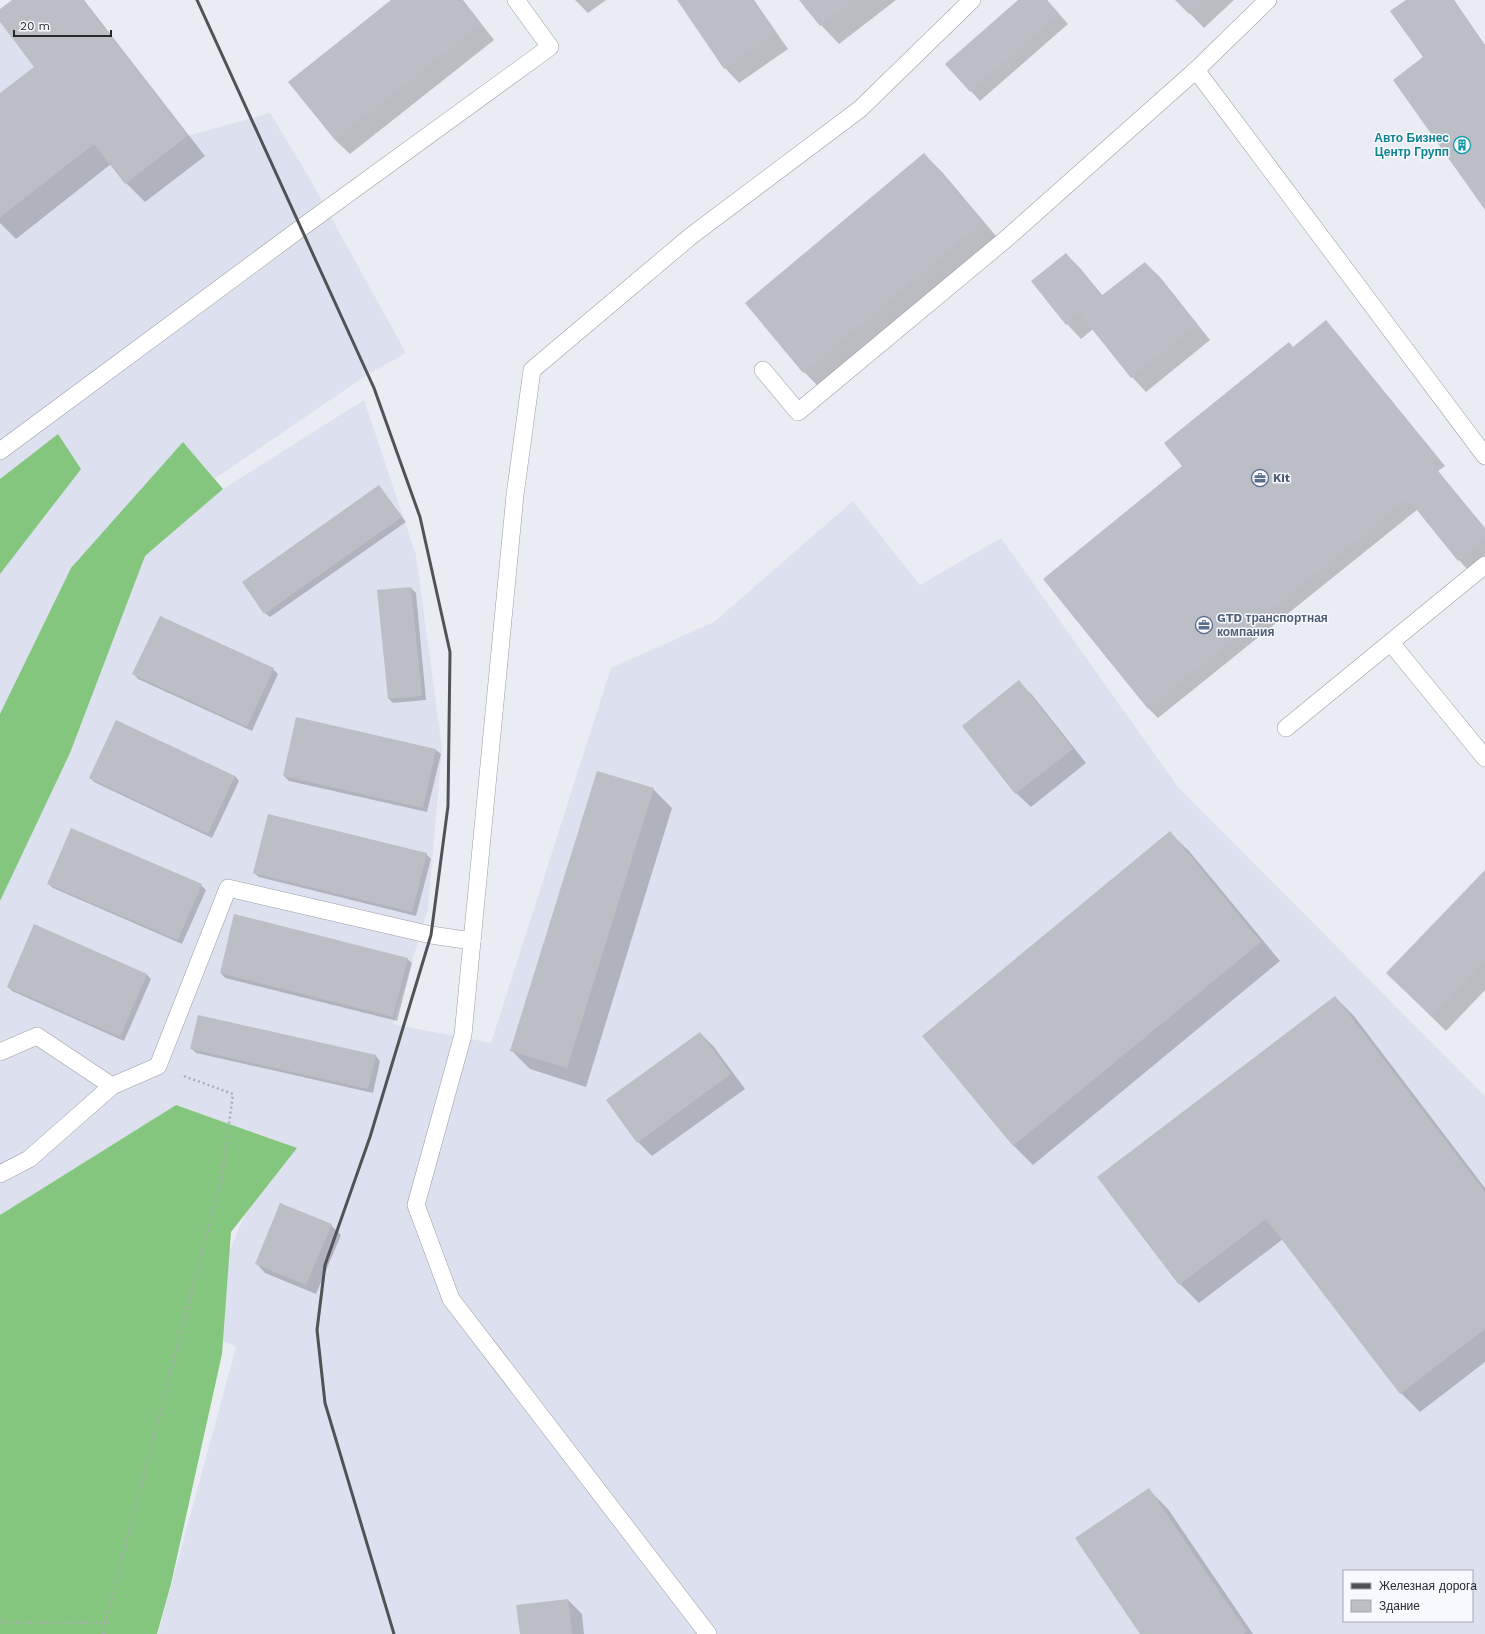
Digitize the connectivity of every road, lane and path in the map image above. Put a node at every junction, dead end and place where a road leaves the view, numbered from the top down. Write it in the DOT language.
graph roads {
  1 [pos="516,0"];
  2 [pos="972,0"];
  3 [pos="1268,0"];
  4 [pos="1196,70"];
  5 [pos="763,370"];
  6 [pos="0,451"];
  7 [pos="1485,456"];
  8 [pos="1485,565"];
  9 [pos="1391,644"];
  10 [pos="1286,728"];
  11 [pos="1485,758"];
  12 [pos="472,941"];
  13 [pos="0,1052"];
  14 [pos="158,1066"];
  15 [pos="112,1086"];
  16 [pos="0,1174"];
  17 [pos="0,1622"];
  18 [pos="105,1623"];
  19 [pos="103,1634"];
  20 [pos="708,1634"];
  1 -- 6 [label="lane"];
  2 -- 12 [label="lane"];
  3 -- 4 [label="lane"];
  4 -- 5 [label="lane"];
  4 -- 7 [label="lane"];
  8 -- 9 [label="lane"];
  9 -- 10 [label="lane"];
  9 -- 11 [label="lane"];
  12 -- 14 [label="lane"];
  12 -- 20 [label="lane"];
  13 -- 15 [label="lane"];
  14 -- 15 [label="lane"];
  14 -- 18 [label="path"];
  15 -- 16 [label="lane"];
  17 -- 18 [label="path"];
  18 -- 19 [label="path"];
}
